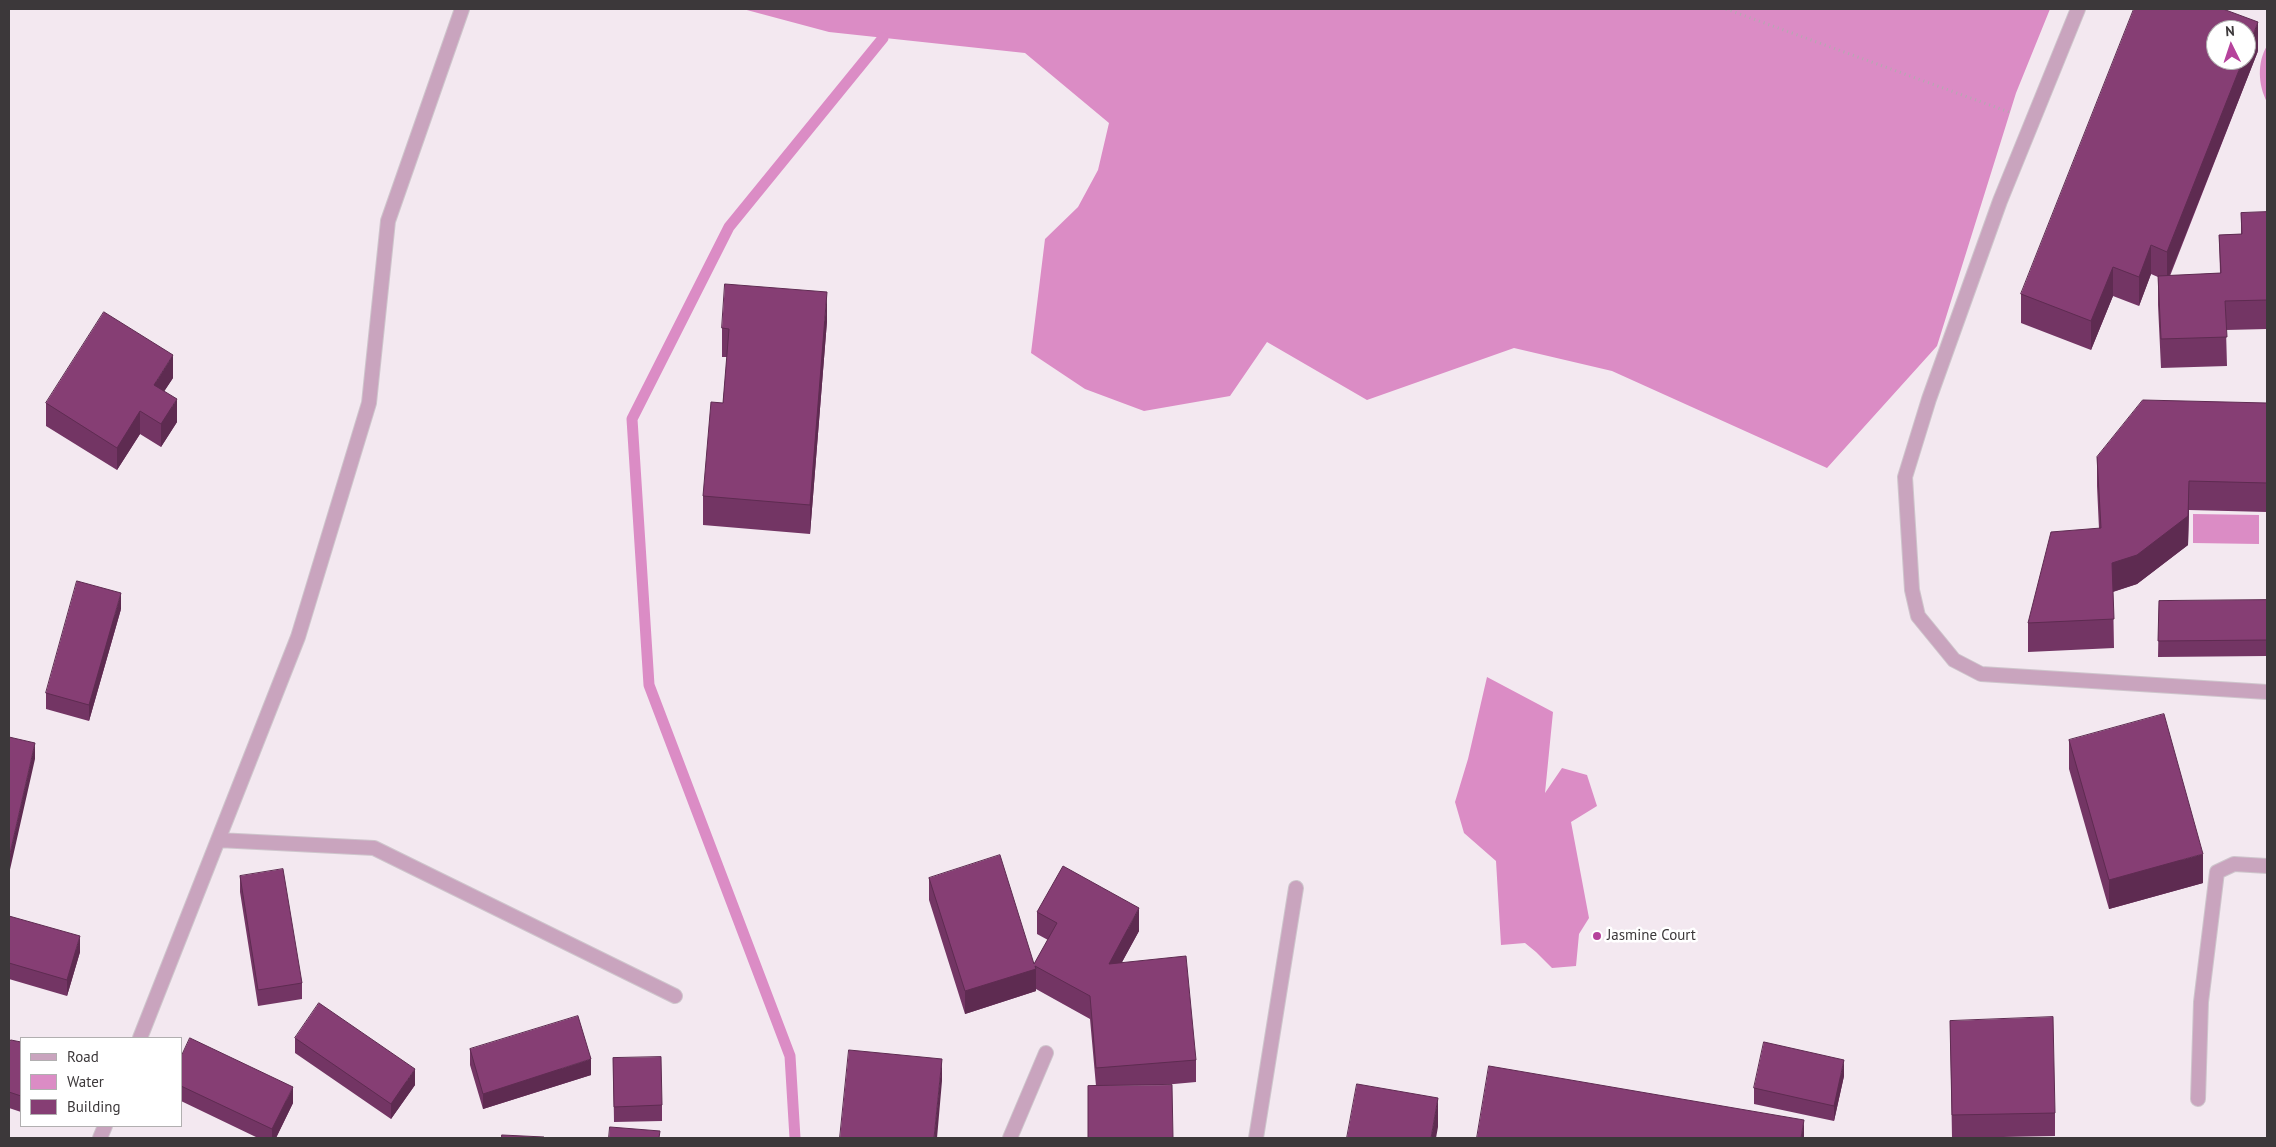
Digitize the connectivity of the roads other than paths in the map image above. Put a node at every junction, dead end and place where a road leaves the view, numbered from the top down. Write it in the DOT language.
graph roads {
  1 [pos="462,9"];
  2 [pos="2078,9"];
  3 [pos="2267,692"];
  4 [pos="218,840"];
  5 [pos="2267,866"];
  6 [pos="1296,888"];
  7 [pos="675,996"];
  8 [pos="140,1037"];
  9 [pos="1046,1053"];
  10 [pos="2198,1099"];
  11 [pos="1010,1138"];
  12 [pos="1256,1138"];
  1 -- 4 [label="street"];
  2 -- 3 [label="street"];
  4 -- 7 [label="street"];
  4 -- 8 [label="street"];
  5 -- 10 [label="street"];
  6 -- 12 [label="street"];
  9 -- 11 [label="street"];
}
